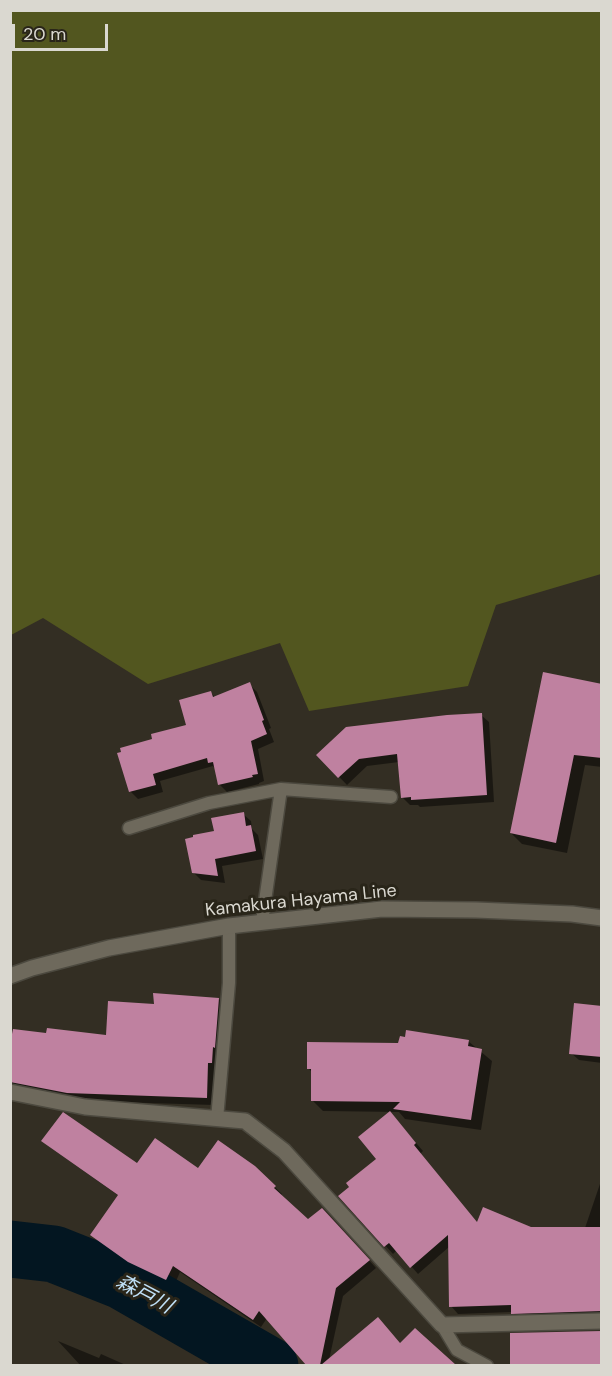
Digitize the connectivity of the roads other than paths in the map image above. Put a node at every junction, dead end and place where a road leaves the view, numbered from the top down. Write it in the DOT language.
graph roads {
  1 [pos="281,789"];
  2 [pos="391,797"];
  3 [pos="129,828"];
  4 [pos="602,918"];
  5 [pos="262,922"];
  6 [pos="229,926"];
  7 [pos="10,976"];
  8 [pos="10,1092"];
  9 [pos="217,1119"];
  10 [pos="602,1321"];
  11 [pos="442,1325"];
  12 [pos="487,1365"];
  1 -- 2 [label="lane"];
  1 -- 3 [label="lane"];
  1 -- 5 [label="lane"];
  4 -- 5 [label="street, Kamakura Hayama Line"];
  5 -- 6 [label="street, Kamakura Hayama Line"];
  6 -- 7 [label="street, Kamakura Hayama Line"];
  6 -- 9 [label="lane"];
  8 -- 9 [label="street"];
  9 -- 11 [label="street"];
  10 -- 11 [label="street"];
  11 -- 12 [label="lane"];
}
